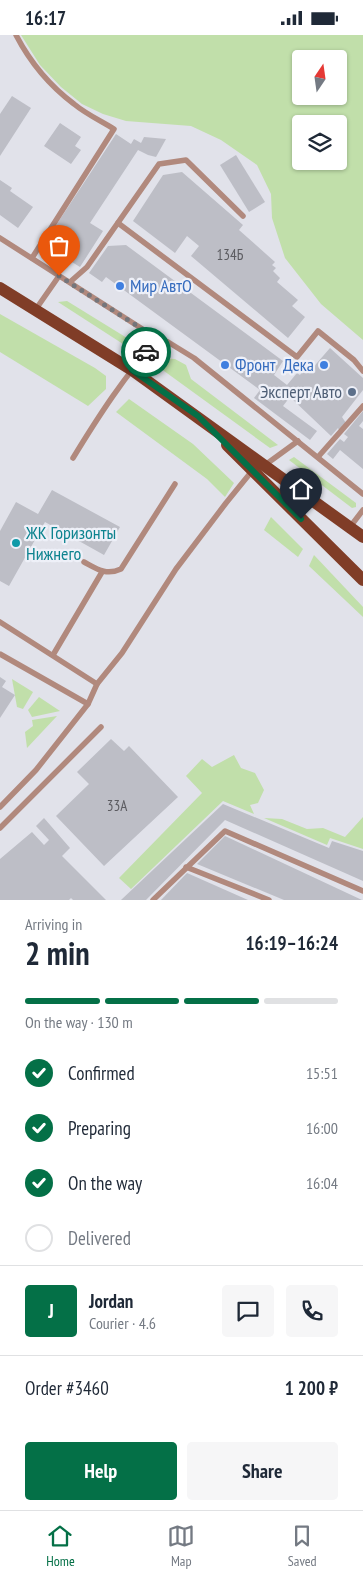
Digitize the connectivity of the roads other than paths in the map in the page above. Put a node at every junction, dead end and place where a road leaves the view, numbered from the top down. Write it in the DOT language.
graph roads {
  1 [pos="16,35"];
  2 [pos="242,216"];
  3 [pos="118,223"];
  4 [pos="0,238"];
  5 [pos="32,258"];
  6 [pos="59,276"];
  7 [pos="70,281"];
  8 [pos="0,288"];
  9 [pos="36,309"];
  10 [pos="158,339"];
  11 [pos="132,370"];
  12 [pos="363,371"];
  13 [pos="363,405"];
  14 [pos="198,416"];
  15 [pos="298,441"];
  16 [pos="318,457"];
  17 [pos="73,458"];
  18 [pos="265,465"];
  19 [pos="252,471"];
  20 [pos="175,484"];
  21 [pos="363,494"];
  22 [pos="363,510"];
  23 [pos="350,527"];
  24 [pos="363,537"];
  25 [pos="84,562"];
  26 [pos="102,572"];
  27 [pos="363,580"];
  28 [pos="0,622"];
  29 [pos="0,653"];
  30 [pos="53,655"];
  31 [pos="98,684"];
  32 [pos="88,703"];
  33 [pos="101,727"];
  34 [pos="0,807"];
  35 [pos="1,824"];
  36 [pos="186,867"];
  37 [pos="363,891"];
  38 [pos="153,900"];
  39 [pos="269,900"];
  1 -- 5 [label="lane"];
  2 -- 3 [label="lane"];
  3 -- 7 [label="lane"];
  3 -- 12 [label="lane"];
  4 -- 5 [label="lane"];
  5 -- 6 [label="lane"];
  6 -- 7 [label="lane"];
  6 -- 9 [label="lane"];
  7 -- 10 [label="lane"];
  8 -- 9 [label="main road"];
  9 -- 11 [label="main road"];
  10 -- 11 [label="lane"];
  10 -- 15 [label="lane"];
  11 -- 14 [label="main road"];
  11 -- 17 [label="lane"];
  13 -- 16 [label="lane"];
  14 -- 18 [label="main road"];
  14 -- 19 [label="main road"];
  15 -- 16 [label="lane"];
  15 -- 18 [label="lane"];
  16 -- 21 [label="lane"];
  18 -- 23 [label="main road"];
  19 -- 27 [label="main road"];
  19 -- 31 [label="lane"];
  20 -- 26 [label="lane"];
  22 -- 23 [label="lane"];
  23 -- 24 [label="main road"];
  25 -- 26 [label="lane"];
  26 -- 30 [label="lane"];
  28 -- 30 [label="lane"];
  29 -- 32 [label="lane"];
  30 -- 31 [label="lane"];
  31 -- 32 [label="lane"];
  32 -- 34 [label="lane"];
  33 -- 35 [label="lane"];
  36 -- 37 [label="lane"];
  36 -- 38 [label="lane"];
  36 -- 39 [label="lane"];
}
